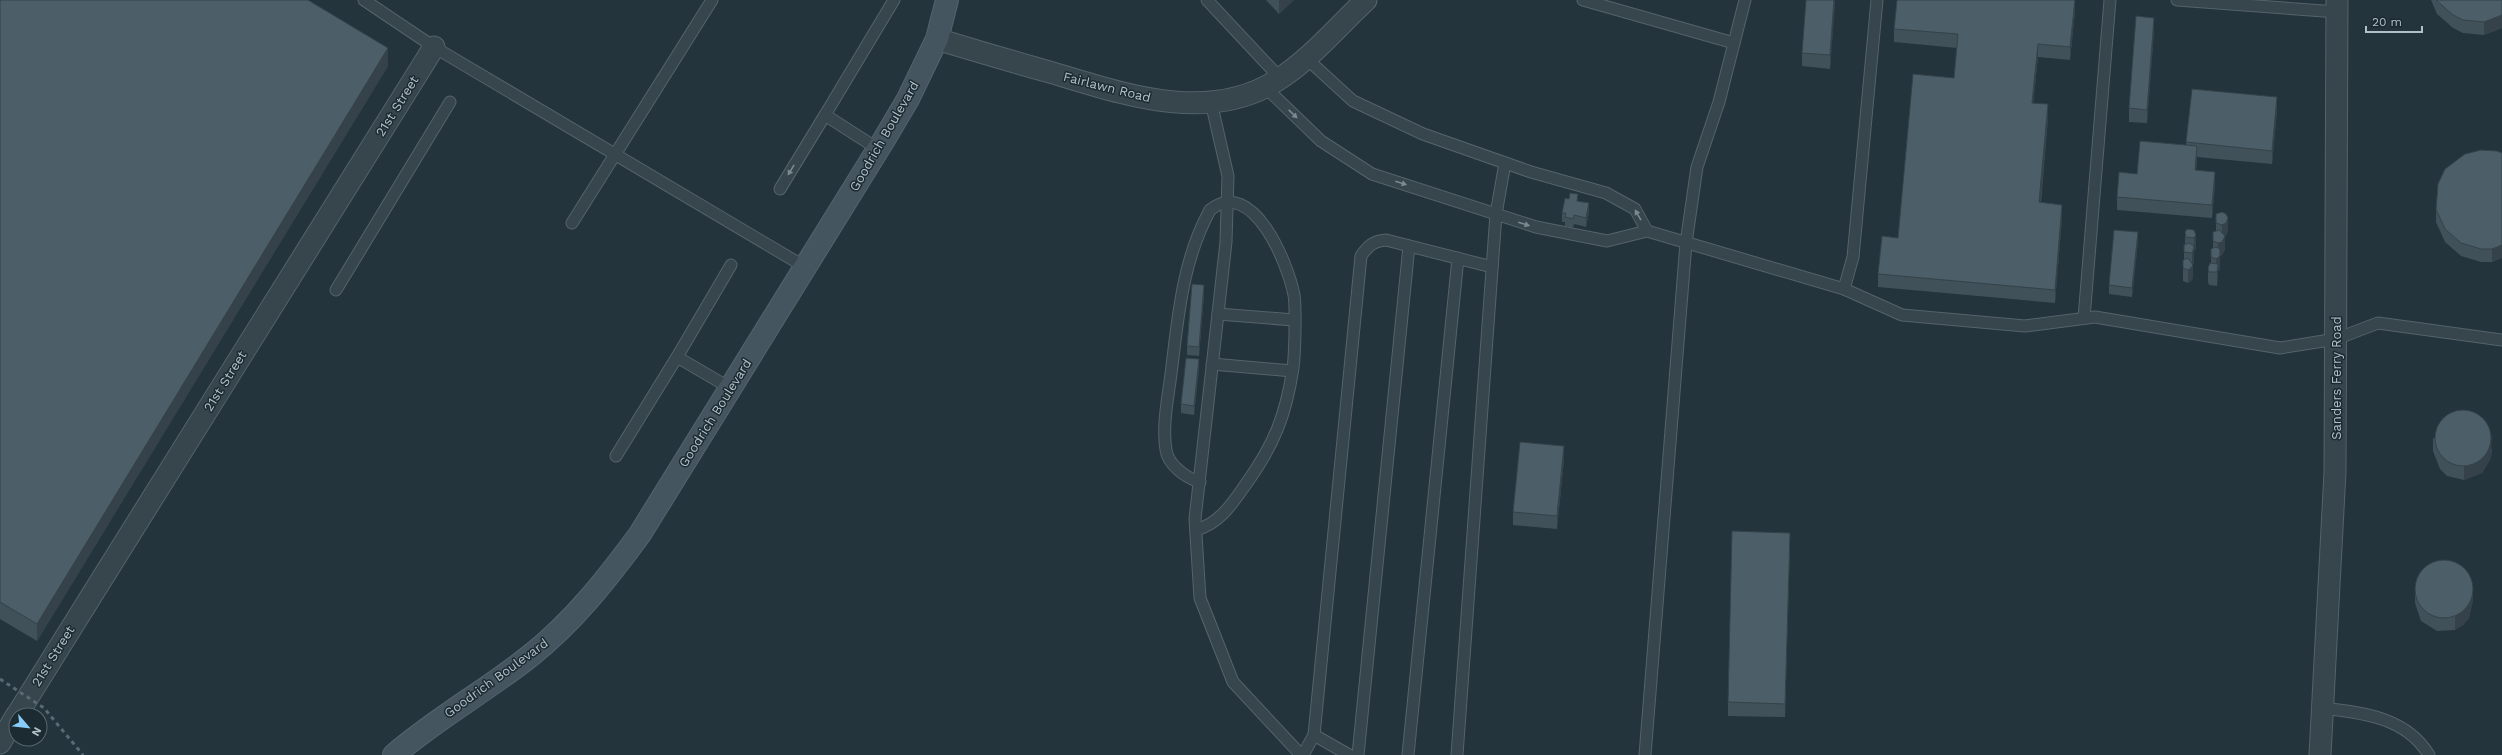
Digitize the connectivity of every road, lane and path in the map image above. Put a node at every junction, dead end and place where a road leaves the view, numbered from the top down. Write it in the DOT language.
graph roads {
  1 [pos="364,0"];
  2 [pos="712,0"];
  3 [pos="894,0"];
  4 [pos="947,0"];
  5 [pos="1207,0"];
  6 [pos="1366,0"];
  7 [pos="1583,0"];
  8 [pos="1745,0"];
  9 [pos="1877,0"];
  10 [pos="2110,0"];
  11 [pos="2177,0"];
  12 [pos="2337,6"];
  13 [pos="937,39"];
  14 [pos="1734,42"];
  15 [pos="434,47"];
  16 [pos="1306,58"];
  17 [pos="1272,82"];
  18 [pos="450,102"];
  19 [pos="1211,102"];
  20 [pos="825,115"];
  21 [pos="878,149"];
  22 [pos="615,154"];
  23 [pos="1505,163"];
  24 [pos="780,189"];
  25 [pos="1227,203"];
  26 [pos="1496,214"];
  27 [pos="572,223"];
  28 [pos="1647,231"];
  29 [pos="1686,243"];
  30 [pos="1409,246"];
  31 [pos="1458,258"];
  32 [pos="731,265"];
  33 [pos="805,267"];
  34 [pos="1492,267"];
  35 [pos="336,290"];
  36 [pos="1844,290"];
  37 [pos="1218,314"];
  38 [pos="2084,318"];
  39 [pos="1294,320"];
  40 [pos="2336,339"];
  41 [pos="2502,340"];
  42 [pos="677,357"];
  43 [pos="1212,364"];
  44 [pos="1292,371"];
  45 [pos="730,388"];
  46 [pos="616,456"];
  47 [pos="1200,482"];
  48 [pos="1196,530"];
  49 [pos="22,707"];
  50 [pos="2323,708"];
  51 [pos="8,730"];
  52 [pos="1314,735"];
  53 [pos="0,743"];
  54 [pos="394,755"];
  55 [pos="1302,755"];
  56 [pos="1349,755"];
  57 [pos="1358,755"];
  58 [pos="1408,755"];
  59 [pos="1457,755"];
  60 [pos="1645,755"];
  61 [pos="2320,755"];
  62 [pos="2429,755"];
  1 -- 15 [label="lane"];
  2 -- 22 [label="lane"];
  3 -- 20 [label="lane"];
  4 -- 13 [label="street, Goodrich Boulevard"];
  5 -- 17 [label="lane"];
  6 -- 16 [label="street, Fairlawn Road"];
  7 -- 14 [label="lane"];
  8 -- 14 [label="lane"];
  9 -- 36 [label="lane"];
  10 -- 38 [label="lane"];
  11 -- 12 [label="lane"];
  12 -- 40 [label="street, Sanders Ferry Road"];
  13 -- 19 [label="street, Fairlawn Road"];
  13 -- 21 [label="street, Goodrich Boulevard"];
  14 -- 29 [label="lane"];
  15 -- 22 [label="lane"];
  15 -- 49 [label="street, 21st Street"];
  16 -- 17 [label="street, Fairlawn Road"];
  16 -- 23 [label="lane"];
  17 -- 19 [label="street, Fairlawn Road"];
  17 -- 26 [label="lane, one-way"];
  18 -- 35 [label="lane"];
  19 -- 25 [label="lane"];
  20 -- 21 [label="lane"];
  20 -- 24 [label="lane, one-way"];
  21 -- 33 [label="street, Goodrich Boulevard"];
  22 -- 27 [label="lane"];
  22 -- 33 [label="lane"];
  23 -- 26 [label="lane"];
  28 -- 23 [label="lane, one-way"];
  25 -- 37 [label="lane"];
  25 -- 39 [label="lane"];
  25 -- 47 [label="lane"];
  26 -- 28 [label="lane, one-way"];
  26 -- 34 [label="lane"];
  28 -- 29 [label="lane"];
  29 -- 36 [label="lane"];
  29 -- 60 [label="lane"];
  30 -- 31 [label="lane"];
  30 -- 52 [label="lane"];
  30 -- 57 [label="lane"];
  31 -- 34 [label="lane"];
  31 -- 58 [label="lane"];
  32 -- 42 [label="lane"];
  33 -- 45 [label="street, Goodrich Boulevard"];
  34 -- 59 [label="lane"];
  36 -- 38 [label="lane"];
  37 -- 39 [label="lane"];
  37 -- 43 [label="lane"];
  38 -- 40 [label="lane"];
  39 -- 44 [label="lane"];
  40 -- 41 [label="lane"];
  40 -- 50 [label="street, Sanders Ferry Road"];
  42 -- 45 [label="lane"];
  42 -- 46 [label="lane"];
  43 -- 44 [label="lane"];
  43 -- 47 [label="lane"];
  44 -- 48 [label="lane"];
  45 -- 54 [label="street, Goodrich Boulevard"];
  47 -- 48 [label="lane"];
  48 -- 55 [label="lane"];
  50 -- 61 [label="street, Sanders Ferry Road"];
  50 -- 62 [label="lane"];
  51 -- 53 [label="street, 21st Street"];
  52 -- 55 [label="lane"];
  52 -- 56 [label="lane"];
}
